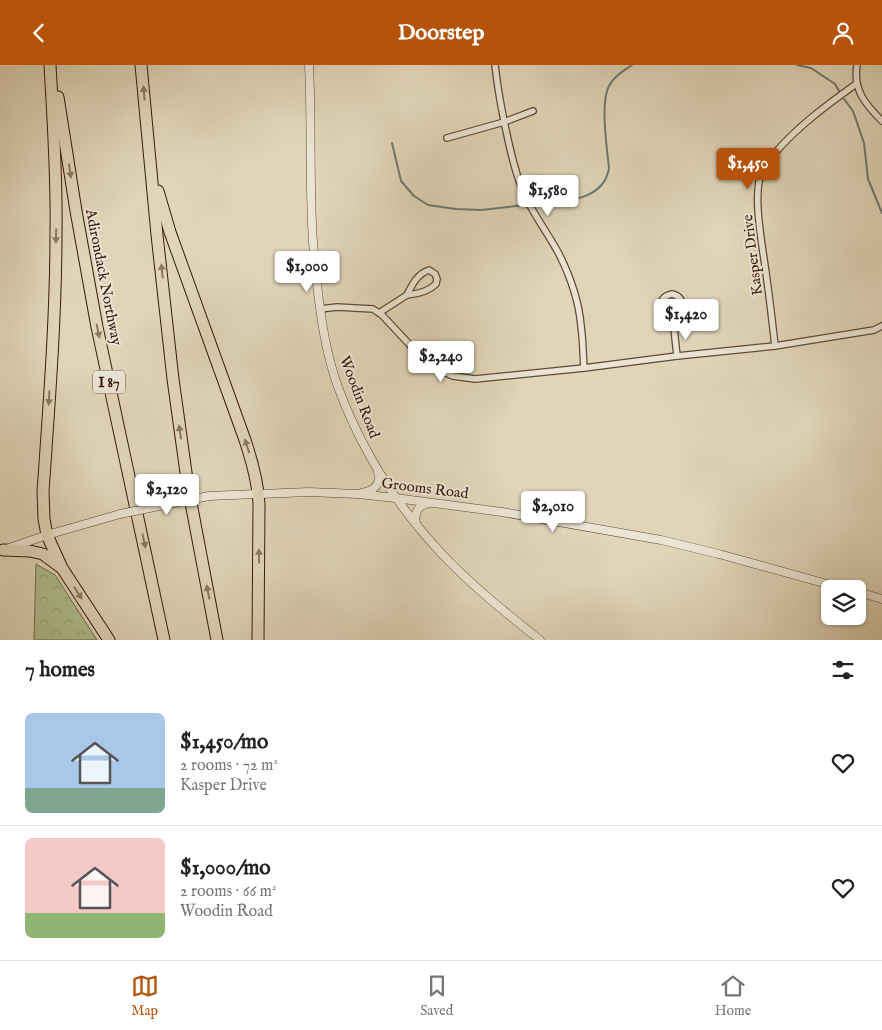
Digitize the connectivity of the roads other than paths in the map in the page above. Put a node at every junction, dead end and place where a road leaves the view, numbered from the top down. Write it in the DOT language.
graph roads {
  1 [pos="51,65"];
  2 [pos="141,65"];
  3 [pos="309,65"];
  4 [pos="495,65"];
  5 [pos="857,65"];
  6 [pos="856,84"];
  7 [pos="533,111"];
  8 [pos="504,121"];
  9 [pos="882,121"];
  10 [pos="447,137"];
  11 [pos="150,168"];
  12 [pos="407,295"];
  13 [pos="320,309"];
  14 [pos="379,313"];
  15 [pos="882,326"];
  16 [pos="674,328"];
  17 [pos="775,346"];
  18 [pos="677,357"];
  19 [pos="584,368"];
  20 [pos="377,470"];
  21 [pos="259,493"];
  22 [pos="358,494"];
  23 [pos="395,498"];
  24 [pos="431,502"];
  25 [pos="417,525"];
  26 [pos="47,535"];
  27 [pos="2,551"];
  28 [pos="62,568"];
  29 [pos="821,583"];
  30 [pos="866,595"];
  31 [pos="882,599"];
  32 [pos="109,640"];
  33 [pos="164,640"];
  34 [pos="217,640"];
  35 [pos="258,640"];
  36 [pos="540,640"];
  1 -- 26 [label="highway, one-way"];
  1 -- 33 [label="highway, Adirondack Northway / I 87, one-way"];
  11 -- 2 [label="highway, one-way"];
  3 -- 13 [label="street, Woodin Road"];
  4 -- 8 [label="street"];
  5 -- 6 [label="street"];
  6 -- 9 [label="street"];
  6 -- 17 [label="street, Kasper Drive"];
  7 -- 8 [label="street"];
  8 -- 10 [label="street"];
  8 -- 19 [label="street"];
  21 -- 11 [label="highway, one-way"];
  34 -- 11 [label="highway, one-way"];
  12 -- 12 [label="street"];
  12 -- 14 [label="street"];
  13 -- 14 [label="street"];
  13 -- 20 [label="street, Woodin Road"];
  14 -- 19 [label="street"];
  15 -- 17 [label="street"];
  16 -- 16 [label="street"];
  16 -- 18 [label="street"];
  17 -- 18 [label="street"];
  18 -- 19 [label="street"];
  20 -- 22 [label="street"];
  20 -- 23 [label="street, Woodin Road"];
  21 -- 22 [label="street, Grooms Road"];
  21 -- 26 [label="street, Grooms Road, bridge"];
  35 -- 21 [label="highway, one-way"];
  22 -- 23 [label="street, Grooms Road"];
  23 -- 24 [label="street, Grooms Road"];
  23 -- 25 [label="street, Woodin Road"];
  24 -- 25 [label="street"];
  24 -- 29 [label="street, Grooms Road"];
  25 -- 36 [label="street, Woodin Road"];
  26 -- 27 [label="street, Grooms Road"];
  26 -- 28 [label="highway"];
  27 -- 28 [label="highway"];
  28 -- 32 [label="highway, one-way"];
  30 -- 31 [label="street"];
}
